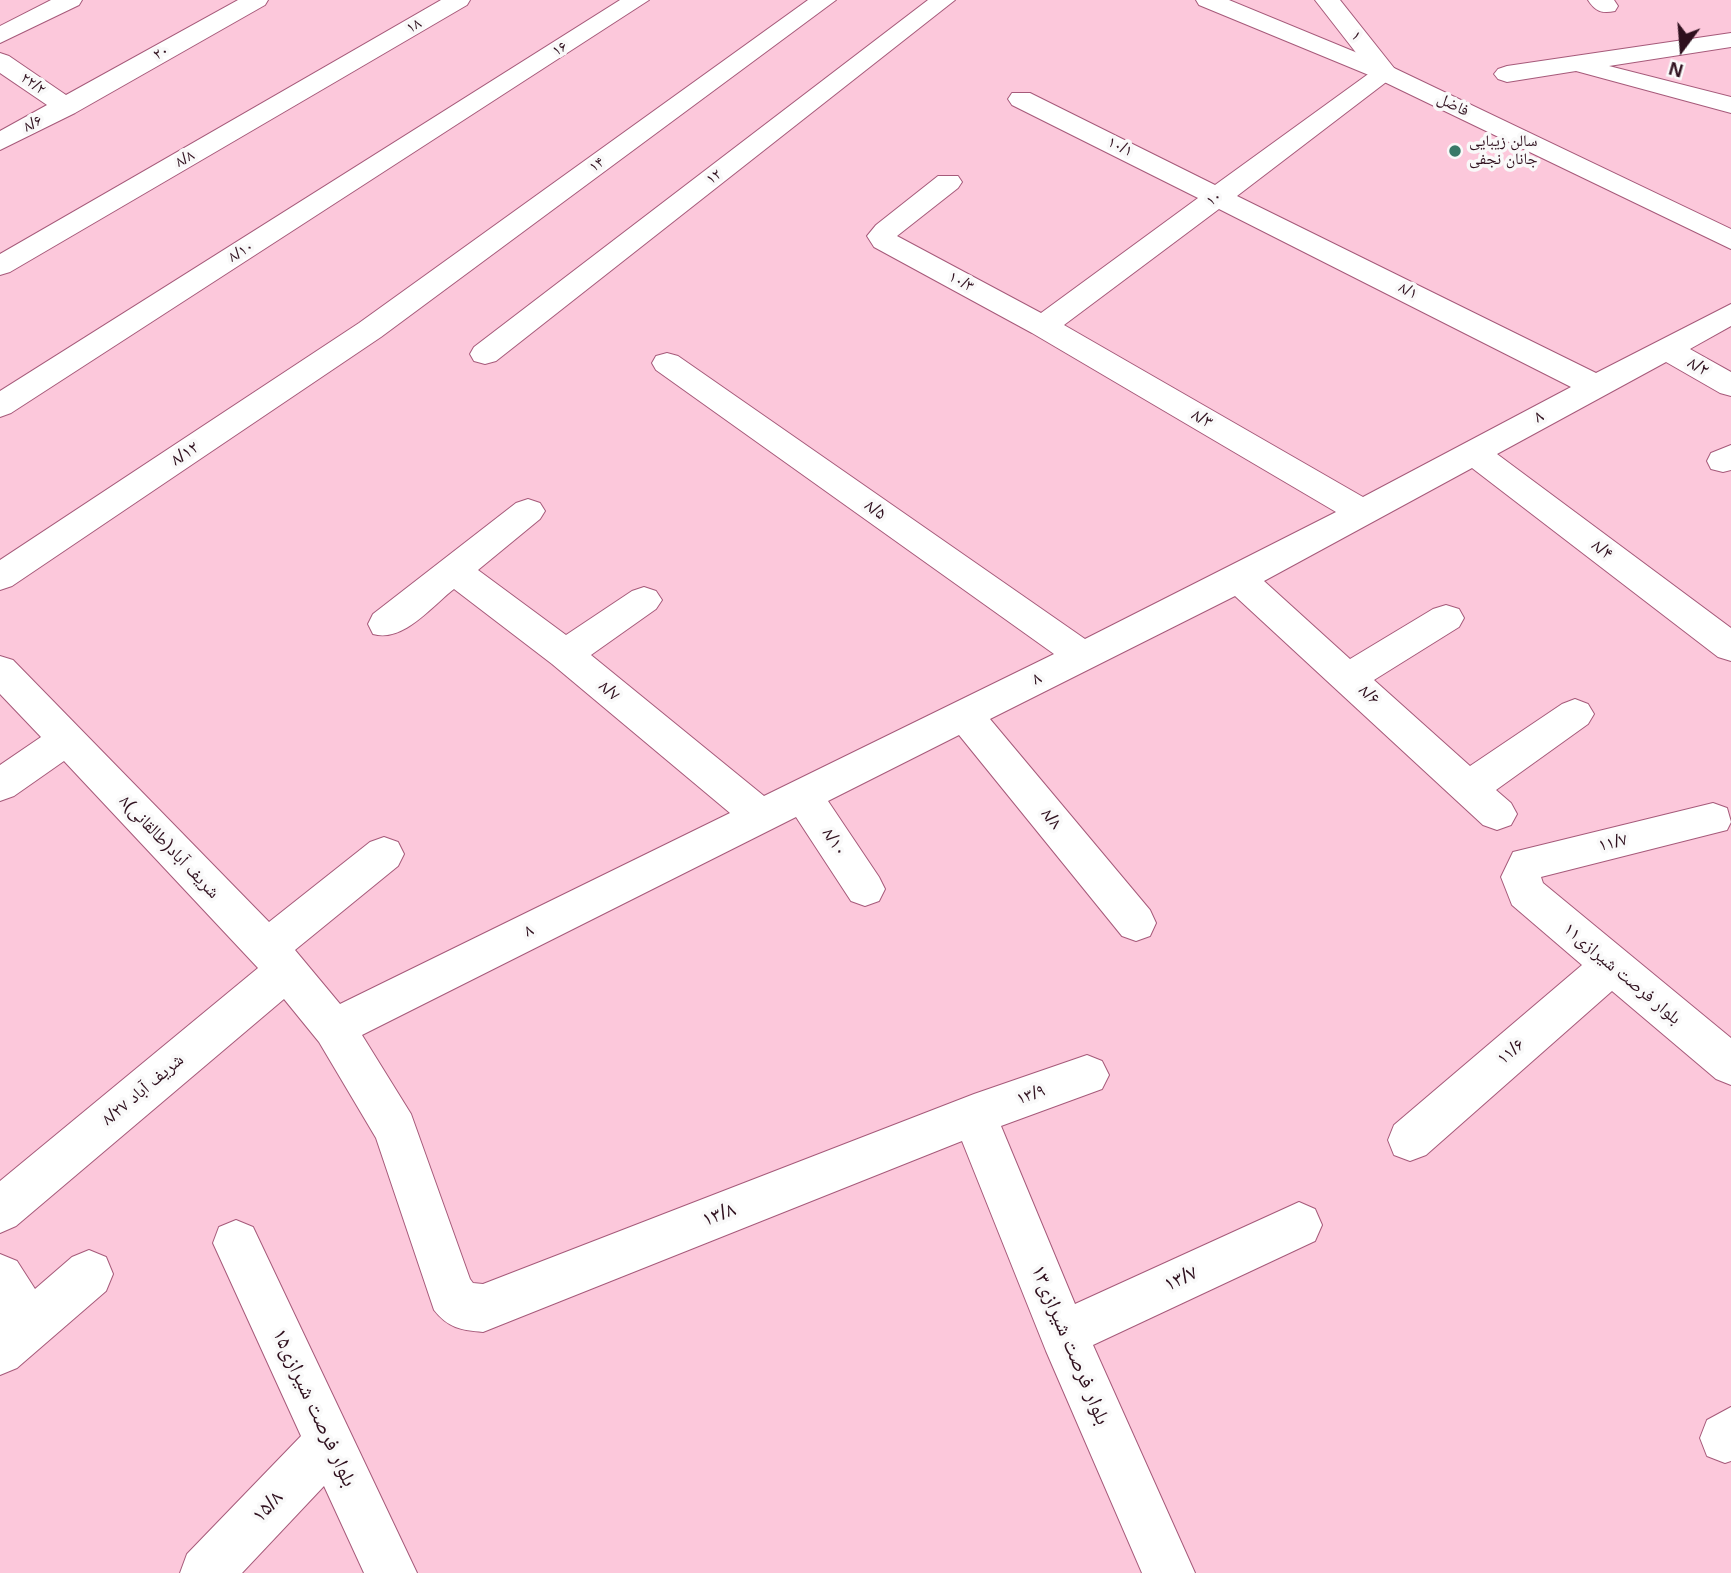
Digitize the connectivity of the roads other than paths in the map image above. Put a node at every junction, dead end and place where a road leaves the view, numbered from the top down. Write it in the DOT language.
graph roads {
  1 [pos="70,0"];
  2 [pos="256,0"];
  3 [pos="458,0"];
  4 [pos="638,0"];
  5 [pos="824,0"];
  6 [pos="943,0"];
  7 [pos="1208,0"];
  8 [pos="1327,0"];
  9 [pos="0,36"];
  10 [pos="1731,40"];
  11 [pos="369,52"];
  12 [pos="0,61"];
  13 [pos="1571,64"];
  14 [pos="1385,73"];
  15 [pos="1507,74"];
  16 [pos="482,99"];
  17 [pos="1021,99"];
  18 [pos="1731,105"];
  19 [pos="66,107"];
  20 [pos="0,142"];
  21 [pos="948,182"];
  22 [pos="1219,195"];
  23 [pos="1731,240"];
  24 [pos="0,266"];
  25 [pos="1731,314"];
  26 [pos="1042,326"];
  27 [pos="370,330"];
  28 [pos="1665,348"];
  29 [pos="485,354"];
  30 [pos="667,363"];
  31 [pos="1596,386"];
  32 [pos="1731,386"];
  33 [pos="0,406"];
  34 [pos="1473,452"];
  35 [pos="528,511"];
  36 [pos="1362,512"];
  37 [pos="454,570"];
  38 [pos="0,577"];
  39 [pos="1239,579"];
  40 [pos="644,600"];
  41 [pos="1446,618"];
  42 [pos="386,624"];
  43 [pos="1731,647"];
  44 [pos="565,654"];
  45 [pos="1083,656"];
  46 [pos="0,670"];
  47 [pos="1349,677"];
  48 [pos="1575,714"];
  49 [pos="965,715"];
  50 [pos="65,740"];
  51 [pos="0,785"];
  52 [pos="1469,788"];
  53 [pos="803,795"];
  54 [pos="1497,814"];
  55 [pos="761,816"];
  56 [pos="1713,819"];
  57 [pos="384,854"];
  58 [pos="1521,877"];
  59 [pos="865,890"];
  60 [pos="1136,923"];
  61 [pos="276,959"];
  62 [pos="1612,965"];
  63 [pos="334,1028"];
  64 [pos="1731,1065"];
  65 [pos="1087,1074"];
  66 [pos="974,1115"];
  67 [pos="1409,1140"];
  68 [pos="0,1210"];
  69 [pos="1299,1225"];
  70 [pos="236,1243"];
  71 [pos="89,1274"];
  72 [pos="0,1278"];
  73 [pos="461,1306"];
  74 [pos="1063,1334"];
  75 [pos="15,1338"];
  76 [pos="331,1441"];
  77 [pos="1165,1572"];
  78 [pos="206,1573"];
  79 [pos="391,1573"];
  1 -- 9 [label="street"];
  2 -- 19 [label="street, ۲۰"];
  3 -- 11 [label="street, ۱۸"];
  4 -- 16 [label="street, ۱۶"];
  5 -- 27 [label="street, ۱۴"];
  6 -- 29 [label="street, ۱۲"];
  7 -- 14 [label="street, فاضل"];
  8 -- 14 [label="street, ۱"];
  10 -- 13 [label="street"];
  11 -- 24 [label="street, ۸/۸"];
  12 -- 19 [label="street, ۲۲/۲"];
  13 -- 15 [label="street"];
  13 -- 18 [label="street"];
  14 -- 22 [label="street, ۱۰"];
  14 -- 23 [label="street, فاضل"];
  16 -- 33 [label="street, ۸/۱۰"];
  17 -- 22 [label="street, ۱۰/۱"];
  19 -- 20 [label="street, ۸/۶"];
  21 -- 26 [label="street, ۱۰/۳"];
  22 -- 26 [label="street, ۱۰"];
  22 -- 31 [label="street, ۸/۱"];
  25 -- 28 [label="street, ۸"];
  26 -- 36 [label="street, ۸/۳"];
  27 -- 38 [label="street, ۸/۱۲"];
  28 -- 31 [label="street, ۸"];
  28 -- 32 [label="street, ۸/۲"];
  30 -- 45 [label="street, ۸/۵"];
  31 -- 34 [label="street, ۸"];
  34 -- 36 [label="street, ۸"];
  34 -- 43 [label="street, ۸/۴"];
  35 -- 37 [label="street"];
  36 -- 39 [label="street, ۸"];
  37 -- 42 [label="street"];
  37 -- 44 [label="street, ۸/۷"];
  39 -- 45 [label="street, ۸"];
  39 -- 47 [label="street, ۸/۶"];
  40 -- 44 [label="street"];
  41 -- 47 [label="street"];
  44 -- 55 [label="street, ۸/۷"];
  45 -- 49 [label="street, ۸"];
  46 -- 50 [label="street, ۸شریف آباد(طالقانی)"];
  47 -- 52 [label="street, ۸/۶"];
  48 -- 52 [label="street"];
  49 -- 53 [label="street, ۸"];
  49 -- 60 [label="street, ۸/۸"];
  50 -- 51 [label="street"];
  50 -- 61 [label="street, ۸شریف آباد(طالقانی)"];
  52 -- 54 [label="street, ۸/۶"];
  53 -- 55 [label="street, ۸"];
  53 -- 59 [label="street, ۸/۱۰"];
  55 -- 63 [label="street, ۸"];
  56 -- 58 [label="street, ۱۱/۷"];
  57 -- 61 [label="street, شریف آباد ۸/۲۷"];
  58 -- 62 [label="street, بلوار فرصت شیرازی۱۱"];
  61 -- 63 [label="street, ۸شریف آباد(طالقانی)"];
  61 -- 68 [label="street, شریف آباد ۸/۲۷"];
  62 -- 64 [label="street, بلوار فرصت شیرازی۱۱"];
  62 -- 67 [label="street, ۱۱/۶"];
  63 -- 73 [label="street, ۸شریف آباد(طالقانی)"];
  65 -- 66 [label="street, ۱۳/۹"];
  66 -- 73 [label="street, ۱۳/۸"];
  66 -- 74 [label="street, بلوار فرصت شیرازی۱۳"];
  69 -- 74 [label="street, ۱۳/۷"];
  70 -- 76 [label="street, بلوار فرصت شیرازی۱۵"];
  71 -- 75 [label="street"];
  72 -- 75 [label="street"];
  74 -- 77 [label="street, بلوار فرصت شیرازی۱۳"];
  76 -- 78 [label="street, ۱۵/۸"];
  76 -- 79 [label="street, بلوار فرصت شیرازی۱۵"];
}
